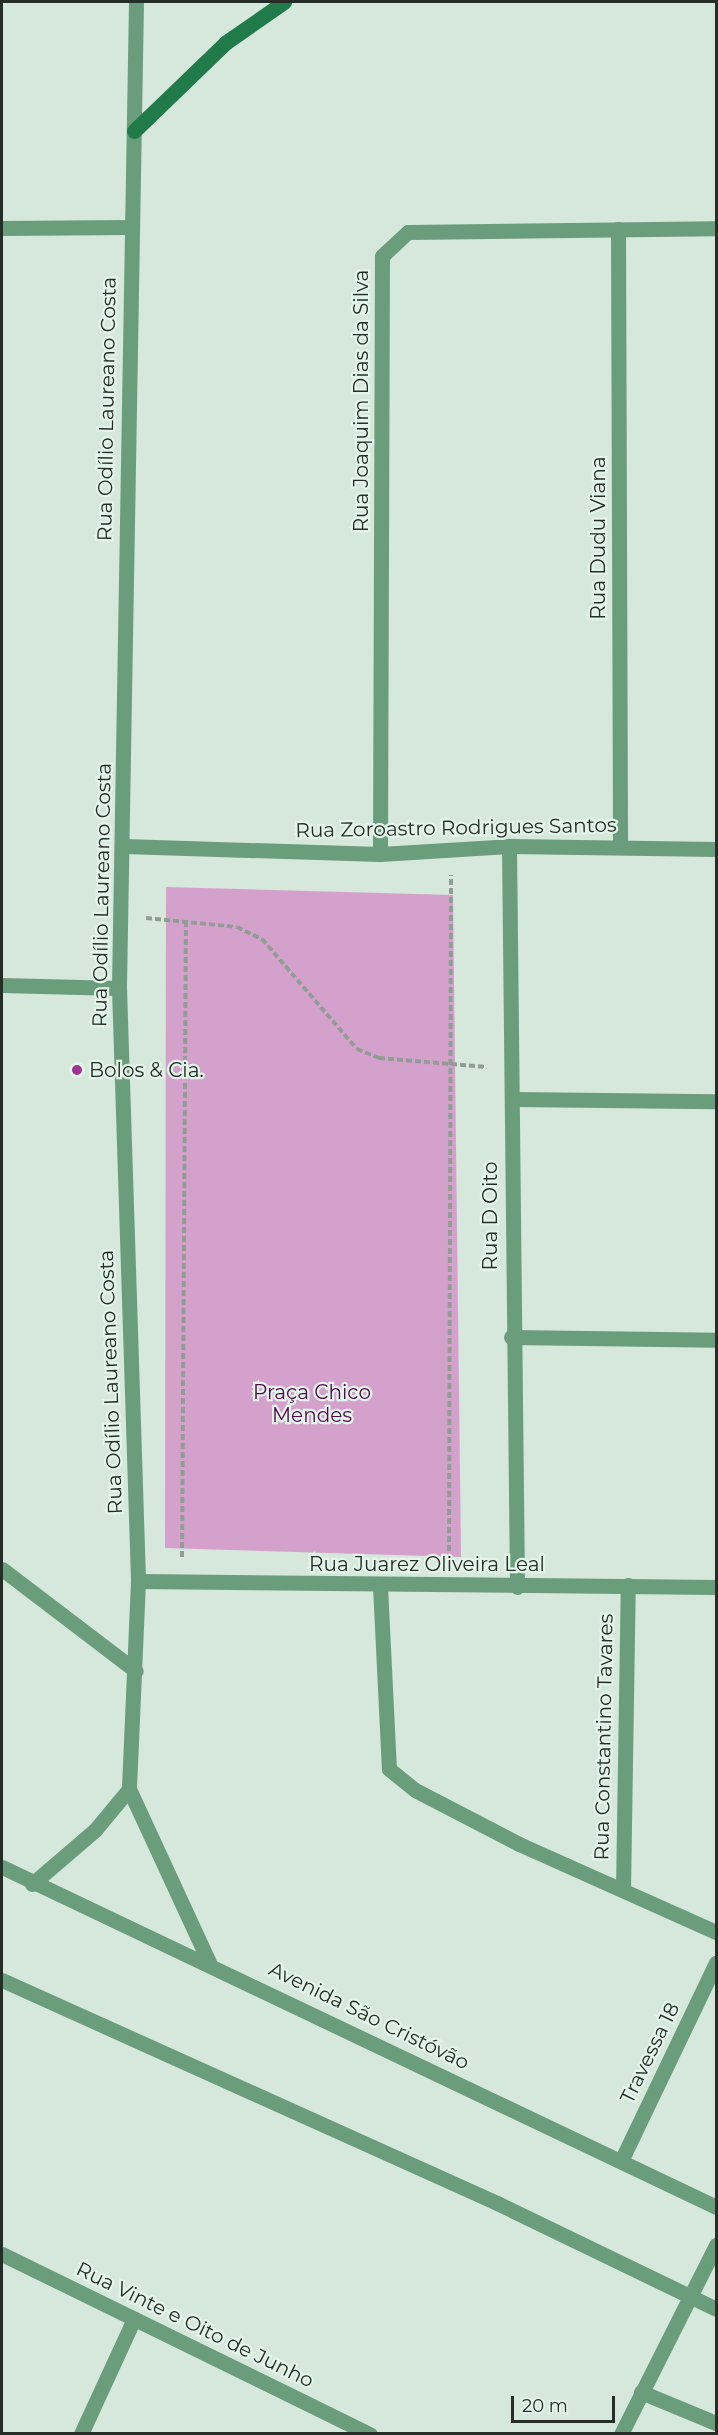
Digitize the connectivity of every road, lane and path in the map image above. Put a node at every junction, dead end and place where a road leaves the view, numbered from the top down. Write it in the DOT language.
graph roads {
  1 [pos="136,2"];
  2 [pos="284,2"];
  3 [pos="134,131"];
  4 [pos="130,227"];
  5 [pos="2,228"];
  6 [pos="717,228"];
  7 [pos="618,229"];
  8 [pos="123,846"];
  9 [pos="509,846"];
  10 [pos="620,847"];
  11 [pos="717,849"];
  12 [pos="451,850"];
  13 [pos="380,854"];
  14 [pos="121,916"];
  15 [pos="186,922"];
  16 [pos="2,985"];
  17 [pos="119,988"];
  18 [pos="449,1066"];
  19 [pos="512,1068"];
  20 [pos="512,1099"];
  21 [pos="717,1101"];
  22 [pos="511,1337"];
  23 [pos="717,1340"];
  24 [pos="2,1569"];
  25 [pos="138,1581"];
  26 [pos="182,1582"];
  27 [pos="628,1585"];
  28 [pos="380,1586"];
  29 [pos="449,1586"];
  30 [pos="517,1587"];
  31 [pos="717,1587"];
  32 [pos="136,1671"];
  33 [pos="129,1789"];
  34 [pos="2,1868"];
  35 [pos="32,1884"];
  36 [pos="623,1890"];
  37 [pos="717,1932"];
  38 [pos="209,1962"];
  39 [pos="717,1963"];
  40 [pos="2,1980"];
  41 [pos="621,2161"];
  42 [pos="717,2207"];
  43 [pos="717,2245"];
  44 [pos="2,2254"];
  45 [pos="691,2297"];
  46 [pos="717,2309"];
  47 [pos="134,2319"];
  48 [pos="641,2392"];
  49 [pos="717,2423"];
  50 [pos="345,2428"];
  51 [pos="81,2433"];
  52 [pos="370,2433"];
  53 [pos="621,2433"];
  1 -- 3 [label="street, Rua Odílio Laureano Costa"];
  2 -- 3 [label="main road"];
  3 -- 4 [label="street, Rua Odílio Laureano Costa"];
  4 -- 5 [label="street"];
  4 -- 8 [label="street, Rua Odílio Laureano Costa"];
  6 -- 7 [label="street, Rua Joaquim Dias da Silva"];
  7 -- 10 [label="street, Rua Dudu Viana"];
  7 -- 13 [label="street, Rua Joaquim Dias da Silva"];
  8 -- 13 [label="street, Rua Zoroastro Rodrigues Santos"];
  8 -- 14 [label="street, Rua Odílio Laureano Costa"];
  9 -- 10 [label="street, Rua Zoroastro Rodrigues Santos"];
  9 -- 12 [label="street, Rua Zoroastro Rodrigues Santos"];
  9 -- 19 [label="street, Rua D Oito"];
  10 -- 11 [label="street, Rua Zoroastro Rodrigues Santos"];
  12 -- 13 [label="street, Rua Zoroastro Rodrigues Santos"];
  12 -- 18 [label="path"];
  14 -- 15 [label="path"];
  14 -- 17 [label="street, Rua Odílio Laureano Costa"];
  15 -- 18 [label="path"];
  15 -- 26 [label="path"];
  16 -- 17 [label="street"];
  17 -- 25 [label="street, Rua Odílio Laureano Costa"];
  18 -- 19 [label="path"];
  18 -- 29 [label="path"];
  19 -- 20 [label="street, Rua D Oito"];
  20 -- 21 [label="street"];
  20 -- 22 [label="street, Rua D Oito"];
  22 -- 23 [label="street"];
  22 -- 30 [label="street, Rua D Oito"];
  24 -- 32 [label="street"];
  25 -- 26 [label="street, Rua Juarez Oliveira Leal"];
  25 -- 32 [label="street, Rua Odílio Laureano Costa"];
  26 -- 28 [label="street, Rua Juarez Oliveira Leal"];
  27 -- 30 [label="street, Rua Juarez Oliveira Leal"];
  27 -- 31 [label="street, Rua Juarez Oliveira Leal"];
  27 -- 36 [label="street, Rua Constantino Tavares"];
  28 -- 29 [label="street, Rua Juarez Oliveira Leal"];
  28 -- 36 [label="street"];
  29 -- 30 [label="street, Rua Juarez Oliveira Leal"];
  32 -- 33 [label="street, Rua Odílio Laureano Costa"];
  33 -- 35 [label="street"];
  33 -- 38 [label="street"];
  34 -- 35 [label="street, Avenida São Cristóvão"];
  35 -- 38 [label="street, Avenida São Cristóvão"];
  36 -- 37 [label="street"];
  38 -- 41 [label="street, Avenida São Cristóvão"];
  39 -- 41 [label="street, Travessa 18"];
  40 -- 45 [label="street"];
  41 -- 42 [label="street, Avenida São Cristóvão"];
  43 -- 45 [label="street"];
  44 -- 47 [label="street, Rua Vinte e Oito de Junho"];
  45 -- 46 [label="street"];
  45 -- 48 [label="street"];
  47 -- 50 [label="street, Rua Vinte e Oito de Junho"];
  47 -- 51 [label="street"];
  48 -- 49 [label="street"];
  48 -- 53 [label="street"];
  50 -- 52 [label="street, Rua Vinte e Oito de Junho"];
}
